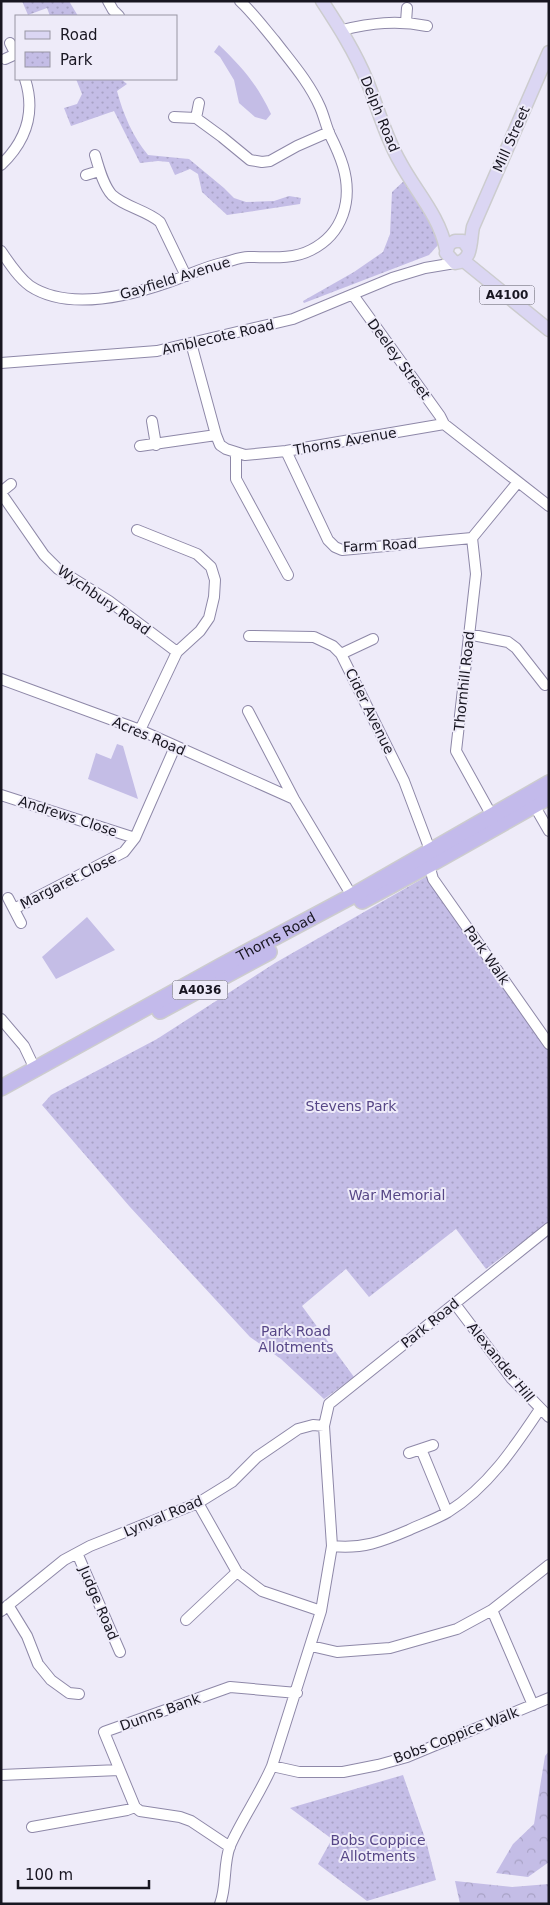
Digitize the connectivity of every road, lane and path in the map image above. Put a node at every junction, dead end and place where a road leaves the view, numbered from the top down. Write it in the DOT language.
graph roads {
  1 [pos="108,1"];
  2 [pos="240,1"];
  3 [pos="322,1"];
  4 [pos="407,8"];
  5 [pos="118,15"];
  6 [pos="406,22"];
  7 [pos="427,26"];
  8 [pos="342,30"];
  9 [pos="10,43"];
  10 [pos="549,52"];
  11 [pos="15,53"];
  12 [pos="15,55"];
  13 [pos="5,59"];
  14 [pos="25,80"];
  15 [pos="199,103"];
  16 [pos="174,117"];
  17 [pos="196,118"];
  18 [pos="329,132"];
  19 [pos="95,155"];
  20 [pos="1,165"];
  21 [pos="100,172"];
  22 [pos="86,175"];
  23 [pos="440,226"];
  24 [pos="1,251"];
  25 [pos="446,251"];
  26 [pos="461,251"];
  27 [pos="425,268"];
  28 [pos="186,276"];
  29 [pos="353,295"];
  30 [pos="549,330"];
  31 [pos="191,343"];
  32 [pos="1,363"];
  33 [pos="152,422"];
  34 [pos="444,424"];
  35 [pos="216,435"];
  36 [pos="156,445"];
  37 [pos="140,446"];
  38 [pos="286,451"];
  39 [pos="236,453"];
  40 [pos="518,482"];
  41 [pos="11,484"];
  42 [pos="1,492"];
  43 [pos="549,506"];
  44 [pos="136,530"];
  45 [pos="472,538"];
  46 [pos="288,575"];
  47 [pos="468,634"];
  48 [pos="256,639"];
  49 [pos="373,639"];
  50 [pos="177,652"];
  51 [pos="341,654"];
  52 [pos="1,679"];
  53 [pos="545,685"];
  54 [pos="248,711"];
  55 [pos="140,730"];
  56 [pos="176,747"];
  57 [pos="549,784"];
  58 [pos="1,794"];
  59 [pos="549,797"];
  60 [pos="294,800"];
  61 [pos="534,806"];
  62 [pos="492,816"];
  63 [pos="549,831"];
  64 [pos="135,838"];
  65 [pos="430,850"];
  66 [pos="429,865"];
  67 [pos="352,896"];
  68 [pos="8,898"];
  69 [pos="14,909"];
  70 [pos="20,923"];
  71 [pos="1,1019"];
  72 [pos="549,1044"];
  73 [pos="35,1069"];
  74 [pos="1,1088"];
  75 [pos="1,1100"];
  76 [pos="549,1228"];
  77 [pos="455,1304"];
  78 [pos="540,1409"];
  79 [pos="549,1417"];
  80 [pos="324,1426"];
  81 [pos="432,1445"];
  82 [pos="420,1449"];
  83 [pos="409,1453"];
  84 [pos="198,1504"];
  85 [pos="447,1512"];
  86 [pos="332,1546"];
  87 [pos="77,1553"];
  88 [pos="549,1566"];
  89 [pos="237,1572"];
  90 [pos="5,1608"];
  91 [pos="492,1610"];
  92 [pos="321,1611"];
  93 [pos="186,1620"];
  94 [pos="311,1646"];
  95 [pos="120,1652"];
  96 [pos="297,1693"];
  97 [pos="78,1694"];
  98 [pos="549,1698"];
  99 [pos="533,1705"];
  100 [pos="272,1766"];
  101 [pos="119,1770"];
  102 [pos="1,1775"];
  103 [pos="135,1807"];
  104 [pos="32,1827"];
  105 [pos="230,1848"];
  106 [pos="220,1904"];
  1 -- 5 [label="street"];
  2 -- 18 [label="street, Gayfield Avenue"];
  3 -- 8 [label="main road, Delph Road"];
  4 -- 6 [label="street"];
  6 -- 7 [label="street"];
  6 -- 8 [label="street"];
  8 -- 23 [label="main road, Delph Road"];
  9 -- 11 [label="street"];
  10 -- 26 [label="main road, Mill Street"];
  12 -- 13 [label="street"];
  14 -- 20 [label="street"];
  15 -- 17 [label="street"];
  16 -- 17 [label="street"];
  17 -- 18 [label="street"];
  18 -- 28 [label="street, Gayfield Avenue"];
  19 -- 21 [label="street"];
  21 -- 22 [label="street"];
  21 -- 28 [label="street"];
  23 -- 25 [label="main road, Delph Road"];
  23 -- 26 [label="main road, Delph Road"];
  24 -- 28 [label="street, Gayfield Avenue"];
  25 -- 26 [label="main road, Mill Street"];
  25 -- 27 [label="street, Amblecote Road"];
  26 -- 27 [label="street, Amblecote Road"];
  26 -- 30 [label="main road, A4100"];
  27 -- 29 [label="street, Amblecote Road"];
  29 -- 31 [label="street, Amblecote Road"];
  29 -- 34 [label="street, Deeley Street"];
  31 -- 32 [label="street, Amblecote Road"];
  31 -- 35 [label="street"];
  33 -- 36 [label="street"];
  34 -- 38 [label="street, Thorns Avenue"];
  34 -- 40 [label="street"];
  35 -- 36 [label="street"];
  35 -- 39 [label="street"];
  36 -- 37 [label="street"];
  38 -- 39 [label="street, Thorns Avenue"];
  38 -- 45 [label="street, Farm Road"];
  39 -- 46 [label="street"];
  40 -- 43 [label="street"];
  40 -- 45 [label="street"];
  41 -- 42 [label="street, Wychbury Road"];
  42 -- 50 [label="street, Wychbury Road"];
  44 -- 50 [label="street"];
  45 -- 47 [label="street, Thornhill Road"];
  47 -- 53 [label="street"];
  47 -- 62 [label="street, Thornhill Road"];
  48 -- 51 [label="street, Cider Avenue"];
  49 -- 51 [label="street"];
  50 -- 55 [label="street"];
  51 -- 65 [label="street, Cider Avenue"];
  52 -- 55 [label="street, Acres Road"];
  54 -- 60 [label="street"];
  55 -- 56 [label="street, Acres Road"];
  56 -- 60 [label="street, Acres Road"];
  56 -- 64 [label="street, Margaret Close"];
  57 -- 62 [label="highway, Thorns Road / A4036"];
  58 -- 64 [label="street, Andrews Close"];
  59 -- 61 [label="highway, Thorns Road / A4036"];
  60 -- 67 [label="street"];
  61 -- 63 [label="street"];
  61 -- 66 [label="highway, Thorns Road / A4036"];
  62 -- 65 [label="highway, Thorns Road / A4036"];
  64 -- 69 [label="street, Margaret Close"];
  65 -- 67 [label="highway, Thorns Road / A4036"];
  66 -- 72 [label="street, Park Walk"];
  66 -- 75 [label="highway, Thorns Road / A4036"];
  67 -- 73 [label="highway, Thorns Road / A4036"];
  68 -- 69 [label="street, Margaret Close"];
  69 -- 70 [label="street, Margaret Close"];
  71 -- 73 [label="street"];
  73 -- 74 [label="highway, Thorns Road / A4036"];
  76 -- 77 [label="street, Park Road"];
  77 -- 78 [label="street, Alexander Hill"];
  77 -- 80 [label="street, Park Road"];
  78 -- 79 [label="street, Alexander Hill"];
  78 -- 85 [label="street"];
  80 -- 84 [label="street, Lynval Road"];
  80 -- 86 [label="street"];
  81 -- 82 [label="street"];
  82 -- 83 [label="street"];
  82 -- 85 [label="street"];
  84 -- 87 [label="street, Lynval Road"];
  84 -- 89 [label="street"];
  85 -- 86 [label="street"];
  86 -- 92 [label="street"];
  87 -- 90 [label="street, Lynval Road"];
  87 -- 95 [label="street, Judge Road"];
  88 -- 91 [label="street"];
  89 -- 92 [label="street"];
  89 -- 93 [label="street"];
  90 -- 97 [label="street"];
  91 -- 94 [label="street"];
  91 -- 99 [label="street"];
  92 -- 94 [label="street"];
  94 -- 96 [label="street"];
  96 -- 100 [label="street"];
  96 -- 101 [label="street, Dunns Bank"];
  98 -- 99 [label="street, Bobs Coppice Walk"];
  99 -- 100 [label="street, Bobs Coppice Walk"];
  100 -- 105 [label="street"];
  101 -- 102 [label="street"];
  101 -- 103 [label="street, Dunns Bank"];
  103 -- 104 [label="street"];
  103 -- 105 [label="street"];
  105 -- 106 [label="street"];
}
